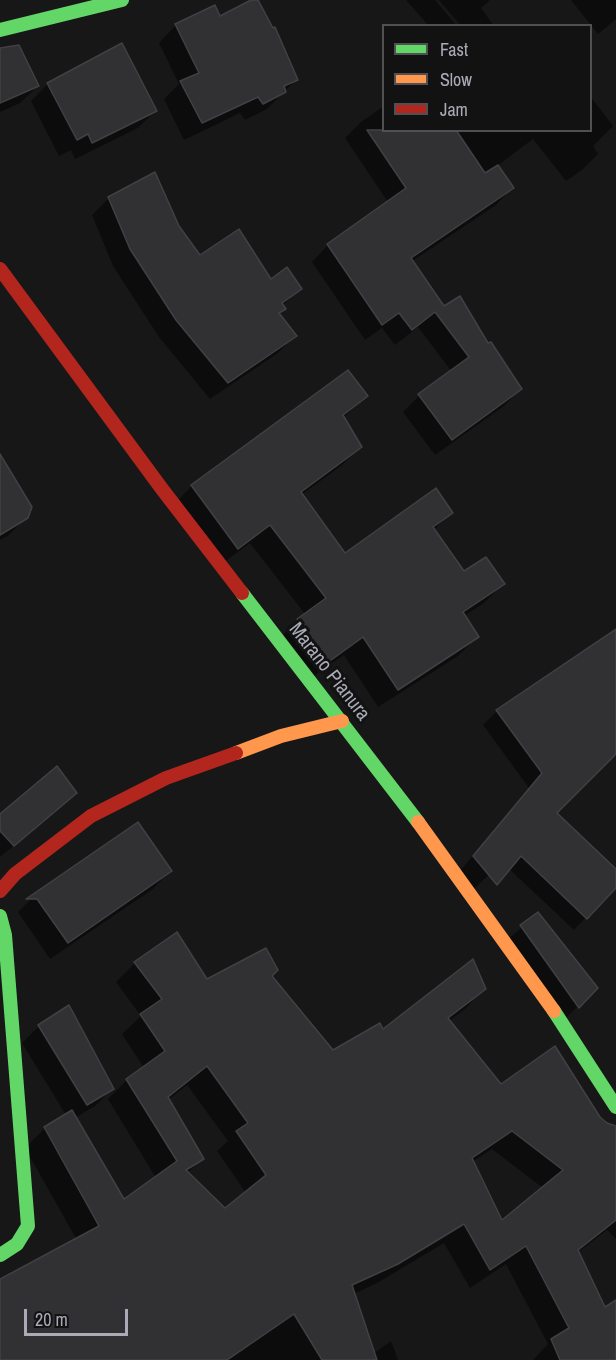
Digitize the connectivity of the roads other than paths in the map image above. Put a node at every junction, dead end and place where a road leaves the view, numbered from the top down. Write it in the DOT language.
graph roads {
  1 [pos="122,0"];
  2 [pos="0,30"];
  3 [pos="0,269"];
  4 [pos="342,721"];
  5 [pos="0,891"];
  6 [pos="0,916"];
  7 [pos="616,1107"];
  8 [pos="0,1255"];
  1 -- 2 [label="street"];
  3 -- 4 [label="street, Marano Pianura"];
  4 -- 5 [label="street"];
  4 -- 7 [label="street, Marano Pianura"];
  6 -- 8 [label="street"];
}
